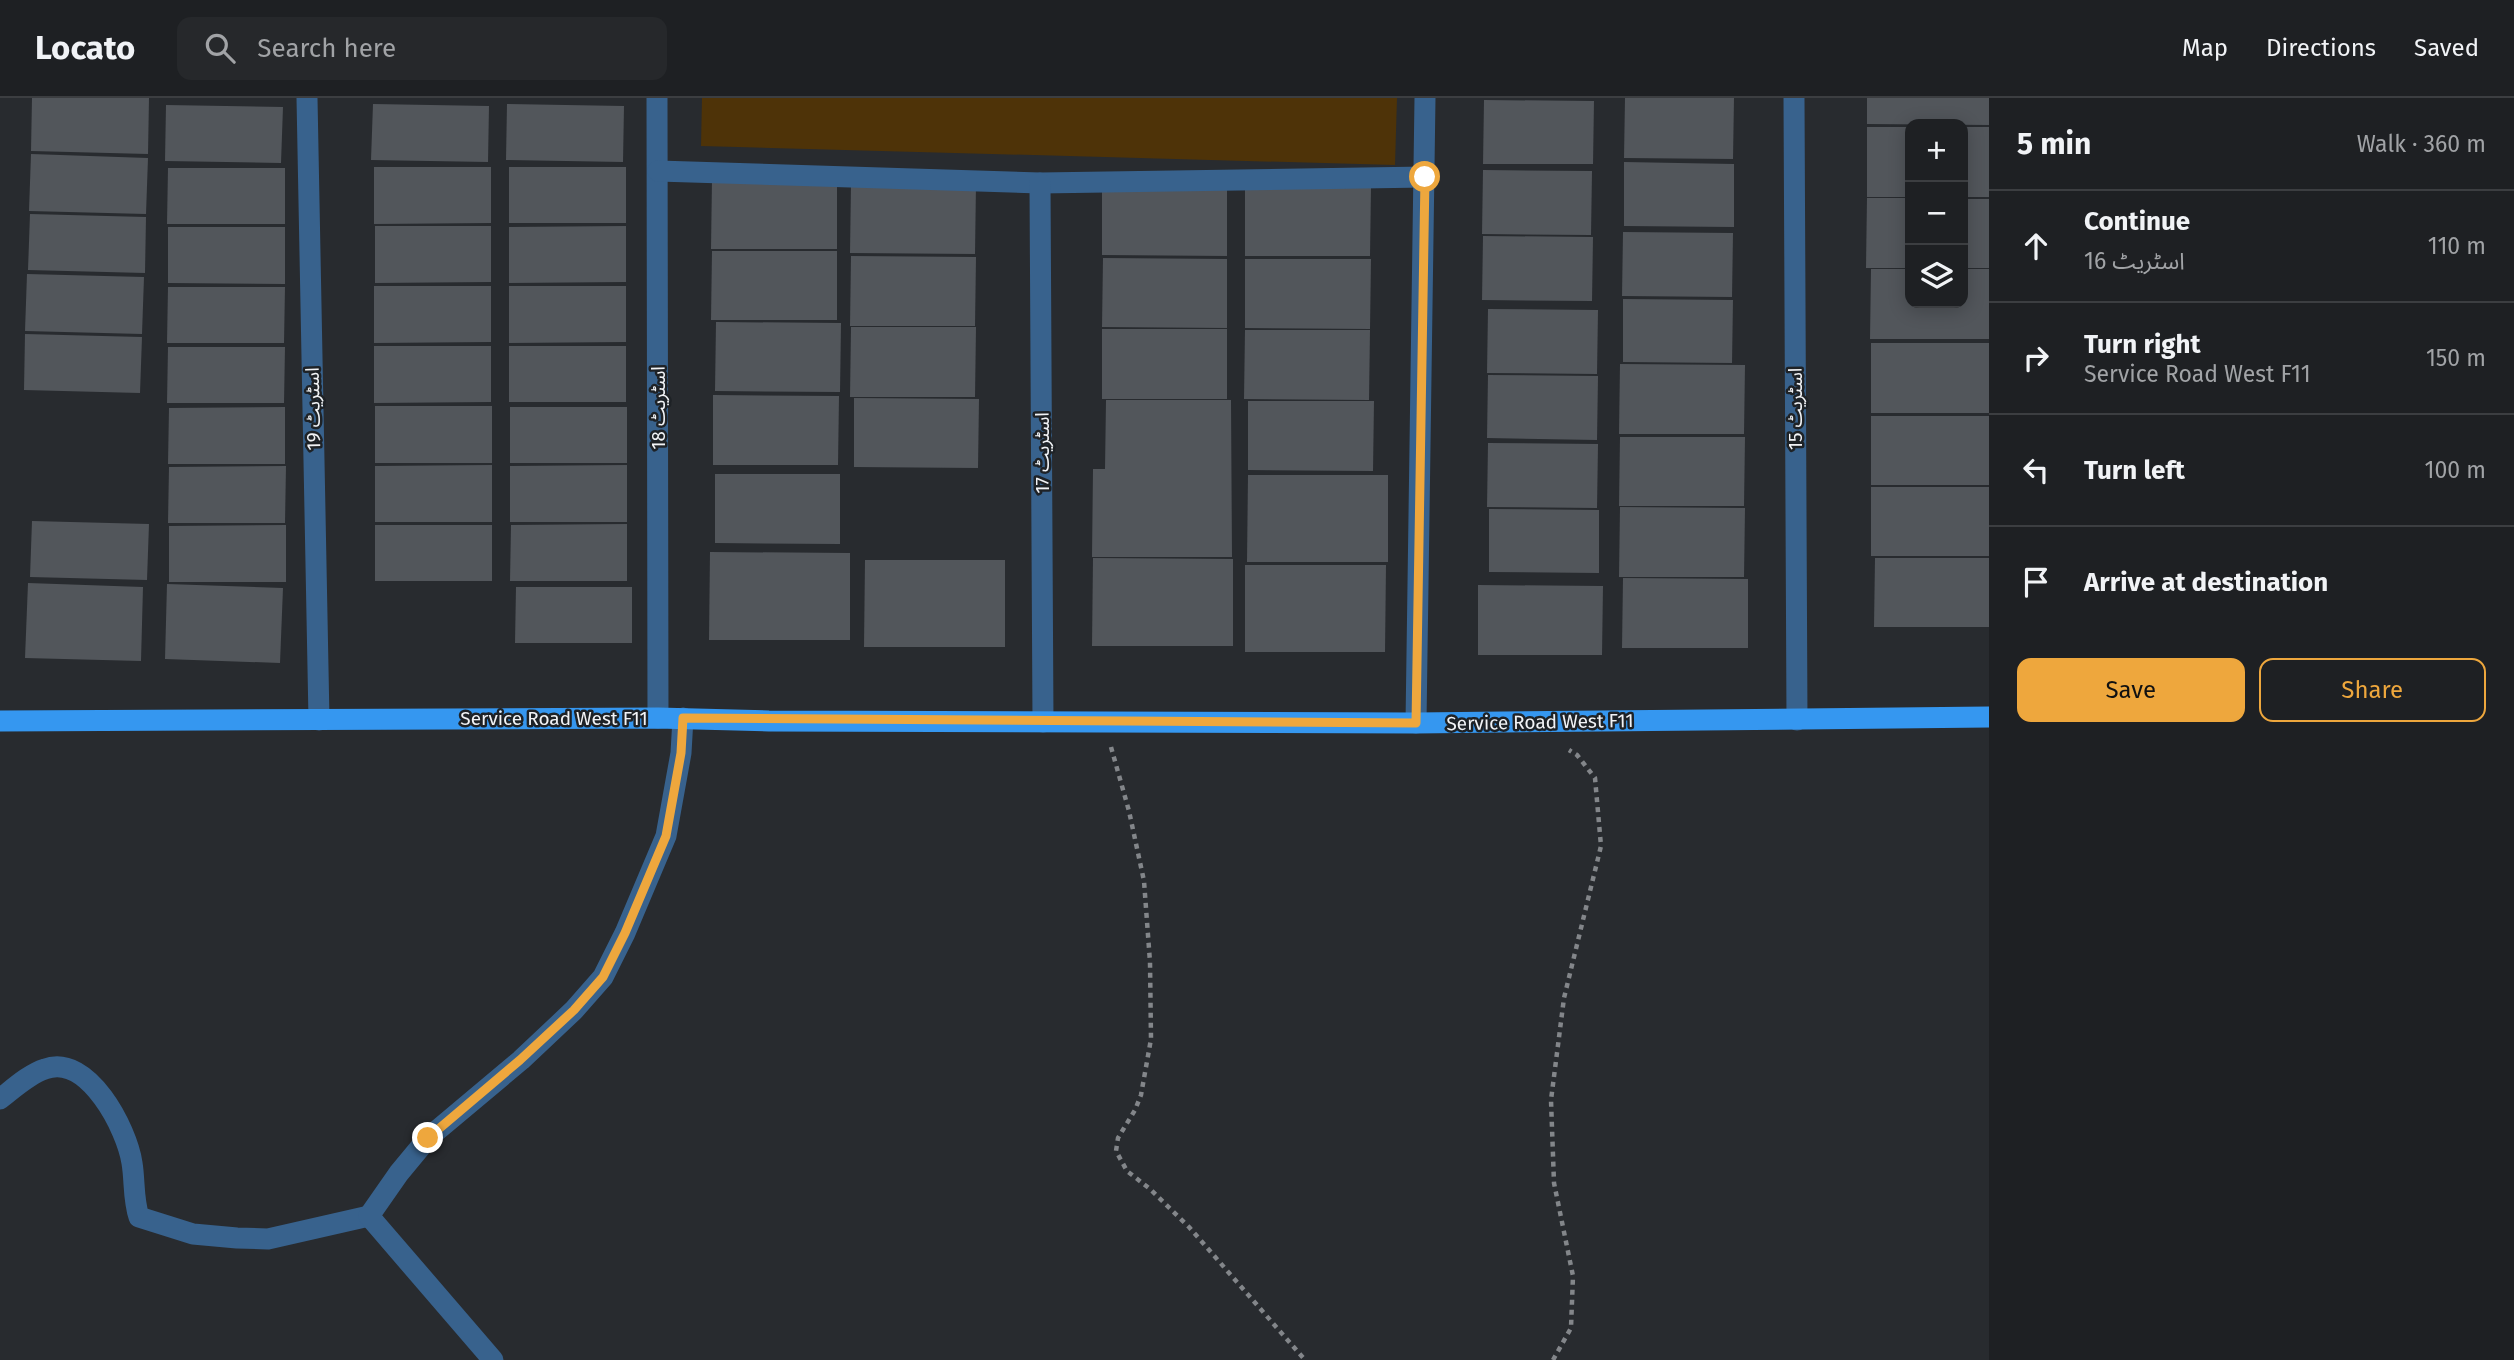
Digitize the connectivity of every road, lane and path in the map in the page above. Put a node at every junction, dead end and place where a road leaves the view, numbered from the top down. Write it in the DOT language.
graph roads {
  1 [pos="307,98"];
  2 [pos="657,98"];
  3 [pos="1425,98"];
  4 [pos="1794,98"];
  5 [pos="658,171"];
  6 [pos="1425,177"];
  7 [pos="1040,183"];
  8 [pos="1989,717"];
  9 [pos="658,718"];
  10 [pos="683,718"];
  11 [pos="319,720"];
  12 [pos="1797,720"];
  13 [pos="0,721"];
  14 [pos="1043,722"];
  15 [pos="1105,722"];
  16 [pos="1416,723"];
  17 [pos="1567,748"];
  18 [pos="0,1099"];
  19 [pos="369,1216"];
  20 [pos="493,1360"];
  21 [pos="1305,1360"];
  22 [pos="1553,1360"];
  1 -- 11 [label="street, اسٹریٹ 19"];
  2 -- 5 [label="street, اسٹریٹ 18"];
  3 -- 6 [label="street"];
  4 -- 12 [label="street, اسٹریٹ 15"];
  5 -- 7 [label="street"];
  5 -- 9 [label="street, اسٹریٹ 18"];
  6 -- 7 [label="street"];
  6 -- 16 [label="street"];
  7 -- 14 [label="street, اسٹریٹ 17"];
  8 -- 12 [label="main road, Service Road West F11"];
  9 -- 10 [label="main road, Service Road West F11"];
  9 -- 11 [label="main road, Service Road West F11"];
  10 -- 14 [label="main road, Service Road West F11"];
  10 -- 19 [label="street"];
  11 -- 13 [label="main road, Service Road West F11"];
  12 -- 16 [label="main road, Service Road West F11"];
  14 -- 15 [label="main road, Service Road West F11"];
  15 -- 16 [label="main road, Service Road West F11"];
  15 -- 21 [label="path"];
  17 -- 22 [label="path"];
  18 -- 19 [label="street"];
  19 -- 20 [label="street"];
}
